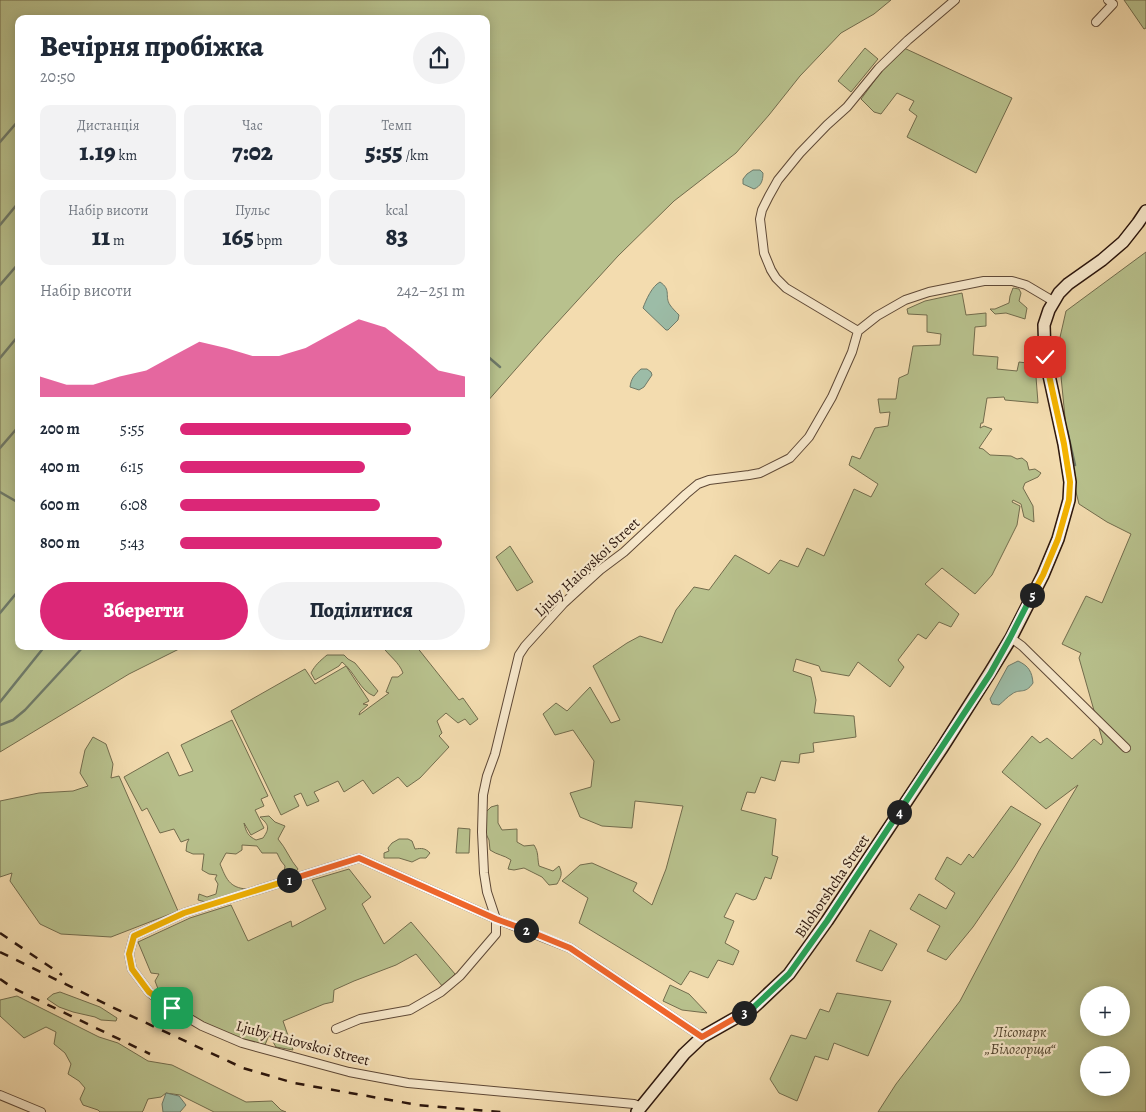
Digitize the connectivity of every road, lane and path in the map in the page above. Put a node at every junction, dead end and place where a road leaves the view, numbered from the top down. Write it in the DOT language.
graph roads {
  1 [pos="955,0"];
  2 [pos="1108,0"];
  3 [pos="1096,22"];
  4 [pos="1146,211"];
  5 [pos="1053,301"];
  6 [pos="858,331"];
  7 [pos="1010,638"];
  8 [pos="1126,748"];
  9 [pos="496,919"];
  10 [pos="336,1029"];
  11 [pos="702,1037"];
  12 [pos="0,1095"];
  13 [pos="639,1109"];
  14 [pos="41,1112"];
  1 -- 6 [label="street"];
  2 -- 3 [label="street"];
  4 -- 5 [label="street, Bilohorshcha Street"];
  5 -- 6 [label="street"];
  5 -- 7 [label="street, Bilohorshcha Street"];
  6 -- 9 [label="street, Ljuby Haiovskoi Street"];
  7 -- 8 [label="street"];
  7 -- 11 [label="street, Bilohorshcha Street"];
  9 -- 10 [label="street, Ljuby Haiovskoi Street"];
  9 -- 11 [label="street, Ljuby Haiovskoi Street"];
  9 -- 13 [label="street, Ljuby Haiovskoi Street"];
  11 -- 13 [label="street, Bilohorshcha Street"];
  12 -- 14 [label="street"];
}
